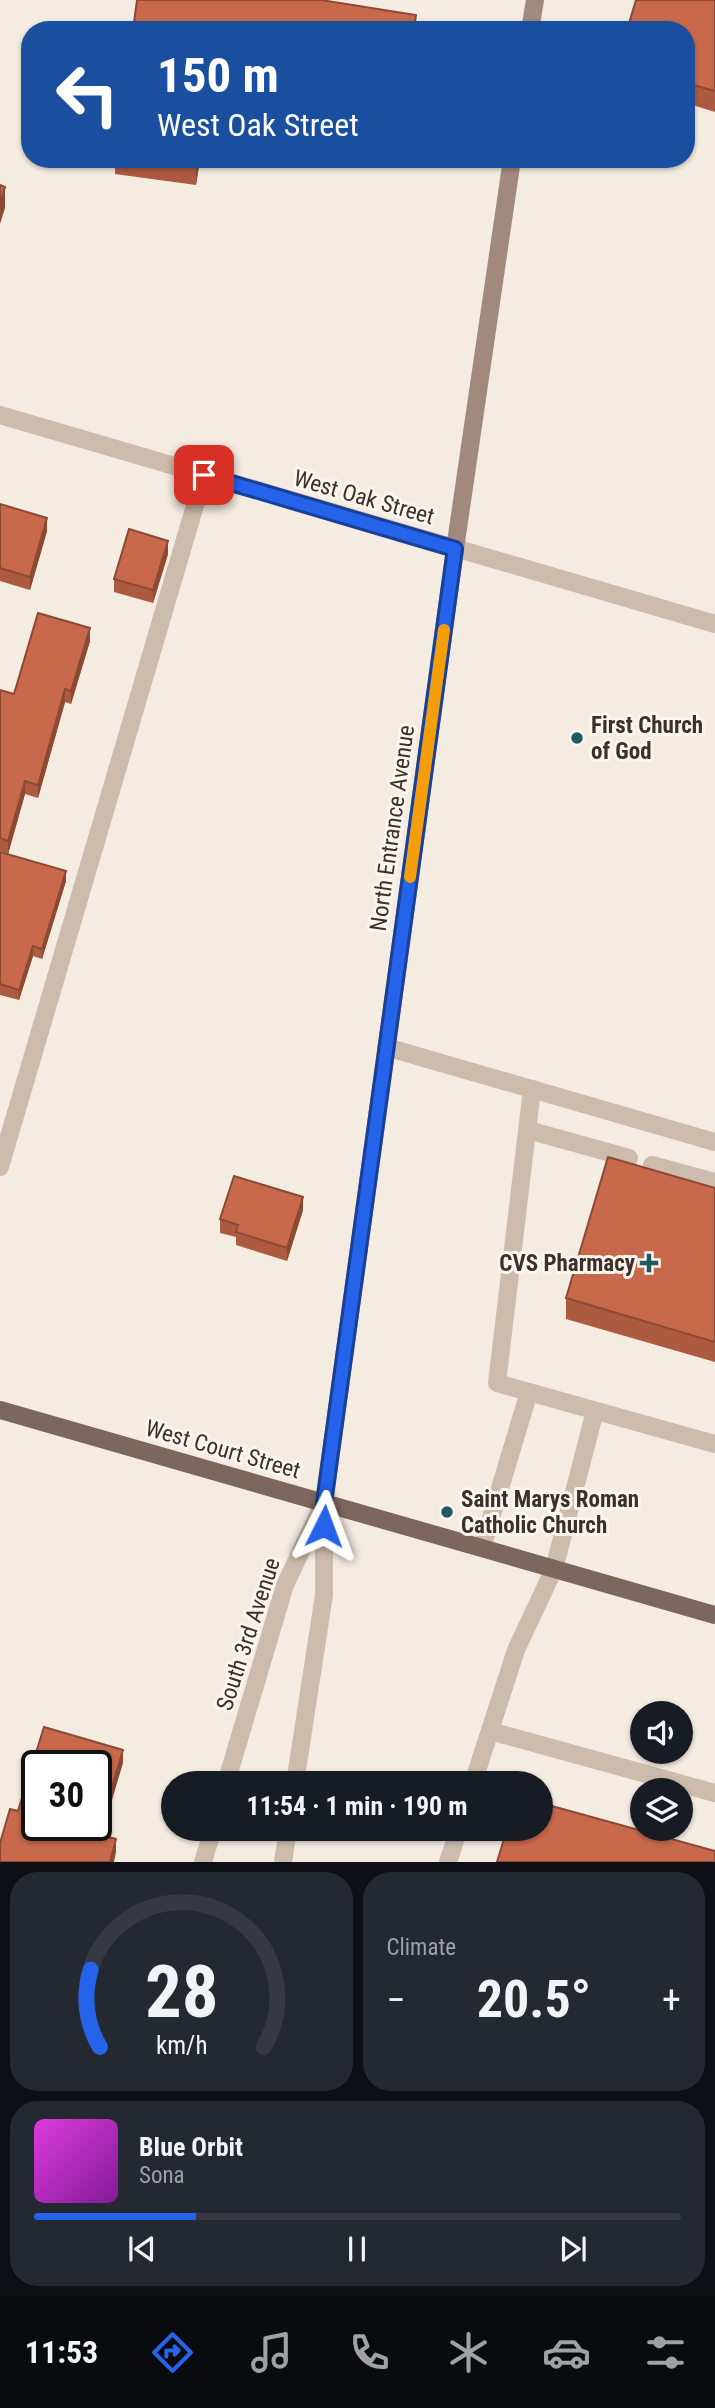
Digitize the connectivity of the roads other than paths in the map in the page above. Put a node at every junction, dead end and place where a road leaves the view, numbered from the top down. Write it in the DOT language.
graph roads {
  1 [pos="535,0"];
  2 [pos="532,21"];
  3 [pos="511,168"];
  4 [pos="0,415"];
  5 [pos="204,475"];
  6 [pos="455,549"];
  7 [pos="715,624"];
  8 [pos="386,1047"];
  9 [pos="532,1089"];
  10 [pos="6,1126"];
  11 [pos="528,1130"];
  12 [pos="715,1142"];
  13 [pos="629,1158"];
  14 [pos="652,1165"];
  15 [pos="0,1167"];
  16 [pos="715,1182"];
  17 [pos="529,1392"];
  18 [pos="0,1410"];
  19 [pos="595,1411"];
  20 [pos="715,1444"];
  21 [pos="324,1503"];
  22 [pos="482,1548"];
  23 [pos="554,1569"];
  24 [pos="715,1615"];
  25 [pos="490,1731"];
  26 [pos="230,1771"];
  27 [pos="297,1771"];
  28 [pos="477,1771"];
  29 [pos="715,1793"];
  30 [pos="209,1841"];
  31 [pos="286,1841"];
  32 [pos="454,1841"];
  33 [pos="203,1862"];
  34 [pos="283,1862"];
  35 [pos="448,1862"];
  1 -- 2 [label="main road"];
  3 -- 6 [label="main road, North Entrance Avenue"];
  4 -- 5 [label="street, West Oak Street"];
  5 -- 6 [label="street, West Oak Street"];
  5 -- 10 [label="street"];
  6 -- 7 [label="street, West Oak Street"];
  6 -- 8 [label="main road, North Entrance Avenue"];
  8 -- 9 [label="street"];
  8 -- 21 [label="main road, North Entrance Avenue"];
  9 -- 11 [label="street"];
  9 -- 12 [label="street"];
  10 -- 15 [label="street"];
  11 -- 13 [label="street"];
  11 -- 17 [label="street"];
  14 -- 16 [label="street"];
  17 -- 19 [label="street"];
  17 -- 22 [label="street"];
  18 -- 21 [label="main road, West Court Street"];
  19 -- 20 [label="street"];
  19 -- 23 [label="street"];
  21 -- 22 [label="main road, West Court Street"];
  21 -- 26 [label="street, South 3rd Avenue"];
  21 -- 27 [label="street"];
  22 -- 23 [label="main road, West Court Street"];
  23 -- 24 [label="main road, West Court Street"];
  23 -- 25 [label="street"];
  25 -- 28 [label="street"];
  25 -- 29 [label="street"];
  30 -- 33 [label="street"];
  31 -- 34 [label="street"];
  32 -- 35 [label="street"];
}
